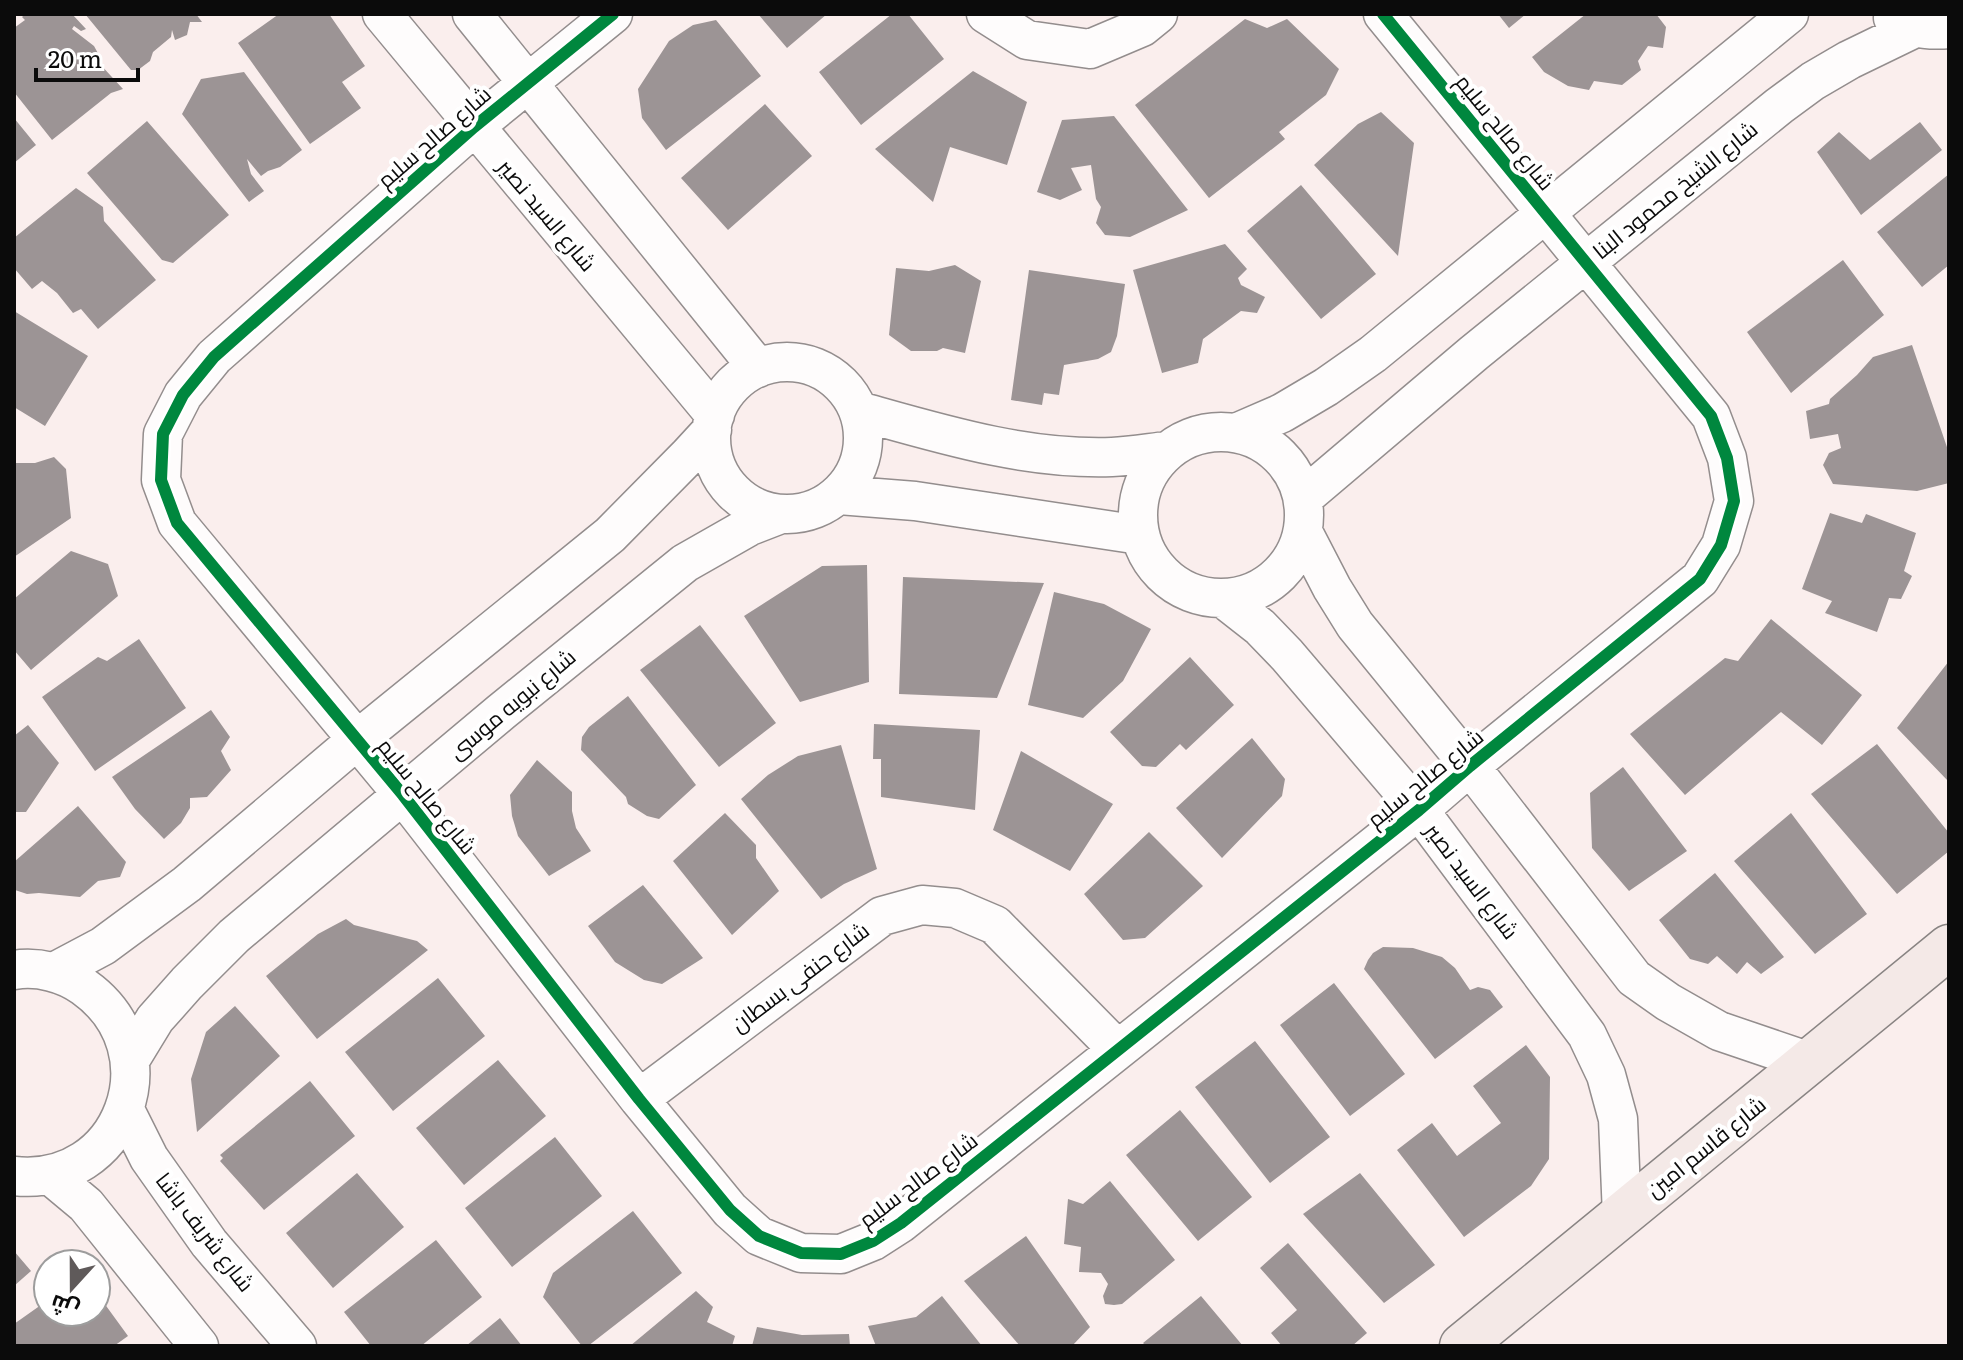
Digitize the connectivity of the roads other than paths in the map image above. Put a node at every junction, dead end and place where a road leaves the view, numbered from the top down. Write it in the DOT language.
graph roads {
  1 [pos="382,14"];
  2 [pos="472,14"];
  3 [pos="613,14"];
  4 [pos="986,14"];
  5 [pos="1158,14"];
  6 [pos="1383,14"];
  7 [pos="1789,14"];
  8 [pos="1927,28"];
  9 [pos="527,84"];
  10 [pos="474,127"];
  11 [pos="1544,212"];
  12 [pos="1585,262"];
  13 [pos="758,368"];
  14 [pos="859,411"];
  15 [pos="713,422"];
  16 [pos="1236,433"];
  17 [pos="1167,451"];
  18 [pos="839,495"];
  19 [pos="781,514"];
  20 [pos="1303,515"];
  21 [pos="1140,535"];
  22 [pos="1223,598"];
  23 [pos="357,740"];
  24 [pos="1470,766"];
  25 [pos="403,795"];
  26 [pos="1419,810"];
  27 [pos="1949,947"];
  28 [pos="14,970"];
  29 [pos="54,972"];
  30 [pos="1117,1049"];
  31 [pos="130,1060"];
  32 [pos="1810,1062"];
  33 [pos="639,1099"];
  34 [pos="125,1110"];
  35 [pos="32,1176"];
  36 [pos="1622,1216"];
  37 [pos="199,1346"];
  38 [pos="297,1346"];
  39 [pos="1462,1346"];
  1 -- 10 [label="street, شارع السيد نصير"];
  2 -- 9 [label="street"];
  3 -- 9 [label="street, شارع صالح سليم"];
  4 -- 5 [label="street"];
  6 -- 11 [label="street, شارع صالح سليم"];
  7 -- 11 [label="street"];
  8 -- 12 [label="street, شارع الشيخ محمود البنا"];
  9 -- 10 [label="street, شارع صالح سليم"];
  9 -- 13 [label="street"];
  10 -- 15 [label="street, شارع السيد نصير"];
  10 -- 23 [label="street, شارع صالح سليم"];
  11 -- 12 [label="street, شارع صالح سليم"];
  11 -- 16 [label="street"];
  12 -- 20 [label="street, شارع الشيخ محمود البنا"];
  12 -- 24 [label="street, شارع صالح سليم"];
  13 -- 14 [label="street"];
  13 -- 15 [label="street"];
  14 -- 17 [label="street"];
  14 -- 18 [label="street"];
  15 -- 19 [label="street"];
  15 -- 23 [label="street"];
  16 -- 17 [label="street"];
  16 -- 20 [label="street"];
  17 -- 21 [label="street"];
  18 -- 19 [label="street"];
  18 -- 21 [label="street"];
  19 -- 25 [label="street, شارع نبويه موسى"];
  20 -- 22 [label="street"];
  20 -- 24 [label="street"];
  21 -- 22 [label="street"];
  22 -- 26 [label="street, شارع السيد نصير"];
  23 -- 25 [label="street, شارع صالح سليم"];
  23 -- 29 [label="street"];
  24 -- 26 [label="street, شارع صالح سليم"];
  24 -- 32 [label="street"];
  25 -- 31 [label="street, شارع نبويه موسى"];
  25 -- 33 [label="street, شارع صالح سليم"];
  26 -- 30 [label="street, شارع صالح سليم"];
  26 -- 36 [label="street, شارع السيد نصير"];
  27 -- 32 [label="main road, شارع قاسم امين"];
  28 -- 29 [label="street"];
  29 -- 31 [label="street"];
  30 -- 33 [label="street, شارع حنفى بسطان"];
  30 -- 33 [label="street, شارع صالح سليم"];
  31 -- 34 [label="street"];
  32 -- 36 [label="main road, شارع قاسم امين"];
  34 -- 35 [label="street"];
  34 -- 38 [label="street, شارع شريف باشا"];
  35 -- 37 [label="street"];
  36 -- 39 [label="main road, شارع قاسم امين"];
}
